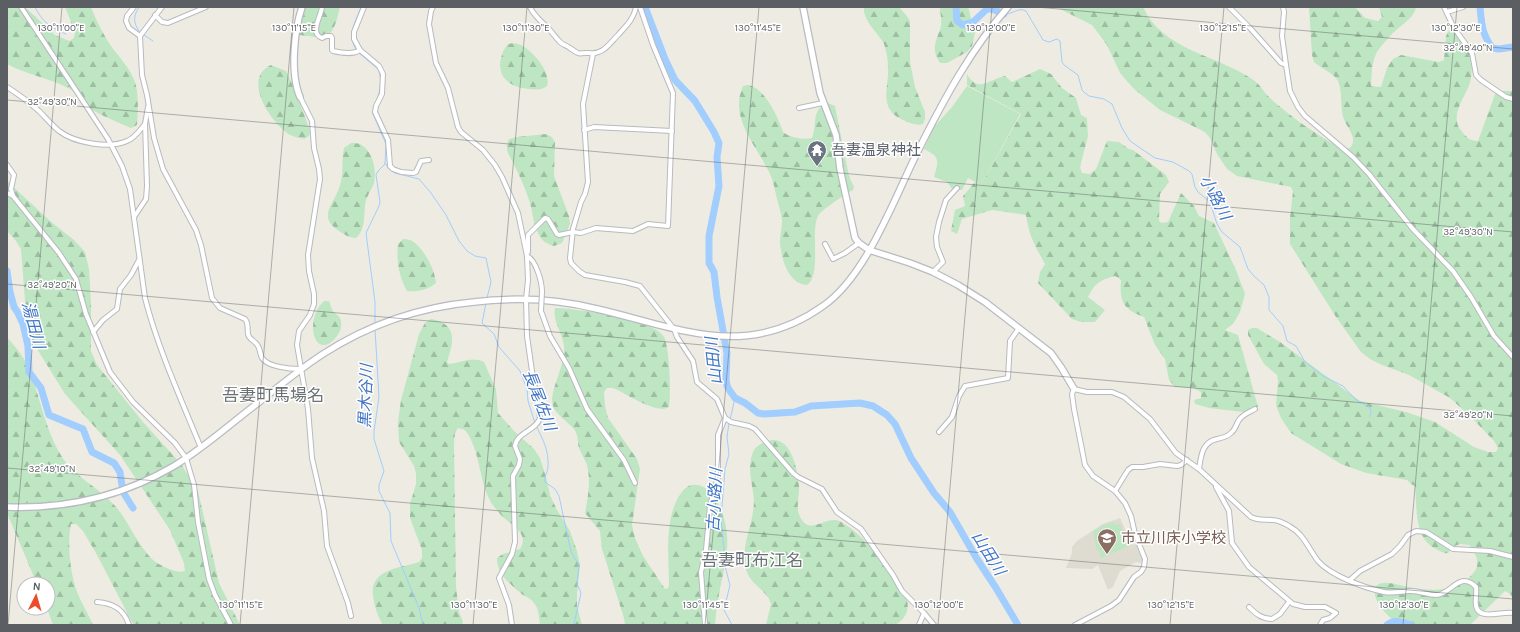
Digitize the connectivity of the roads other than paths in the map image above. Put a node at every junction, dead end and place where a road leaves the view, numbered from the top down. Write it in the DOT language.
graph roads {
  1 [pos="21,7"];
  2 [pos="134,7"];
  3 [pos="162,7"];
  4 [pos="206,7"];
  5 [pos="302,7"];
  6 [pos="322,7"];
  7 [pos="364,7"];
  8 [pos="433,7"];
  9 [pos="530,7"];
  10 [pos="636,7"];
  11 [pos="640,7"];
  12 [pos="804,7"];
  13 [pos="1008,7"];
  14 [pos="1229,7"];
  15 [pos="1283,7"];
  16 [pos="1444,7"];
  17 [pos="1463,7"];
  18 [pos="1447,12"];
  19 [pos="155,15"];
  20 [pos="140,36"];
  21 [pos="358,51"];
  22 [pos="593,54"];
  23 [pos="1286,65"];
  24 [pos="7,87"];
  25 [pos="300,97"];
  26 [pos="1513,99"];
  27 [pos="148,102"];
  28 [pos="823,103"];
  29 [pos="799,108"];
  30 [pos="145,124"];
  31 [pos="584,130"];
  32 [pos="672,131"];
  33 [pos="110,144"];
  34 [pos="429,160"];
  35 [pos="7,165"];
  36 [pos="957,188"];
  37 [pos="7,193"];
  38 [pos="13,196"];
  39 [pos="134,217"];
  40 [pos="573,232"];
  41 [pos="859,243"];
  42 [pos="824,244"];
  43 [pos="870,250"];
  44 [pos="527,256"];
  45 [pos="139,260"];
  46 [pos="933,272"];
  47 [pos="523,299"];
  48 [pos="1019,328"];
  49 [pos="674,329"];
  50 [pos="93,332"];
  51 [pos="1513,357"];
  52 [pos="301,369"];
  53 [pos="1074,389"];
  54 [pos="1255,410"];
  55 [pos="728,420"];
  56 [pos="939,432"];
  57 [pos="201,448"];
  58 [pos="186,458"];
  59 [pos="1187,460"];
  60 [pos="1198,469"];
  61 [pos="635,482"];
  62 [pos="1216,484"];
  63 [pos="1115,491"];
  64 [pos="8,507"];
  65 [pos="1513,557"];
  66 [pos="1350,580"];
  67 [pos="97,602"];
  68 [pos="1289,602"];
  69 [pos="1249,607"];
  70 [pos="924,613"];
  71 [pos="1513,613"];
  72 [pos="351,616"];
  73 [pos="129,625"];
  74 [pos="231,625"];
  75 [pos="512,625"];
  76 [pos="704,625"];
  77 [pos="919,625"];
  78 [pos="934,625"];
  79 [pos="1075,625"];
  80 [pos="1320,625"];
  1 -- 33 [label="street"];
  2 -- 20 [label="street"];
  3 -- 19 [label="street"];
  4 -- 19 [label="street"];
  5 -- 25 [label="street"];
  6 -- 21 [label="street"];
  7 -- 21 [label="street"];
  8 -- 44 [label="street"];
  9 -- 22 [label="street"];
  10 -- 22 [label="street"];
  11 -- 32 [label="street"];
  12 -- 28 [label="street"];
  13 -- 43 [label="street"];
  14 -- 23 [label="street"];
  15 -- 23 [label="street"];
  16 -- 18 [label="street"];
  17 -- 18 [label="street"];
  18 -- 26 [label="street"];
  19 -- 20 [label="street"];
  20 -- 27 [label="street"];
  21 -- 34 [label="street"];
  22 -- 31 [label="street"];
  23 -- 51 [label="street"];
  24 -- 33 [label="street"];
  25 -- 52 [label="street"];
  27 -- 30 [label="street"];
  27 -- 52 [label="street"];
  28 -- 29 [label="street"];
  28 -- 41 [label="street"];
  30 -- 33 [label="street"];
  30 -- 39 [label="street"];
  31 -- 32 [label="street"];
  31 -- 40 [label="street"];
  32 -- 40 [label="street"];
  33 -- 39 [label="street"];
  35 -- 38 [label="street"];
  36 -- 46 [label="street"];
  37 -- 38 [label="street"];
  38 -- 50 [label="street"];
  39 -- 45 [label="street"];
  40 -- 44 [label="street"];
  40 -- 49 [label="street"];
  41 -- 42 [label="street"];
  41 -- 43 [label="street"];
  43 -- 46 [label="street"];
  43 -- 49 [label="street"];
  44 -- 47 [label="street"];
  44 -- 61 [label="street, bridge"];
  45 -- 50 [label="street"];
  45 -- 57 [label="street"];
  46 -- 48 [label="street"];
  47 -- 49 [label="street"];
  47 -- 52 [label="street"];
  47 -- 75 [label="street"];
  48 -- 53 [label="street"];
  48 -- 56 [label="street"];
  49 -- 55 [label="street"];
  50 -- 58 [label="street"];
  52 -- 57 [label="street"];
  52 -- 72 [label="street"];
  53 -- 59 [label="street"];
  53 -- 63 [label="street"];
  54 -- 60 [label="street"];
  55 -- 70 [label="street"];
  55 -- 76 [label="street"];
  57 -- 58 [label="street"];
  58 -- 64 [label="street"];
  58 -- 74 [label="street"];
  59 -- 60 [label="street"];
  59 -- 63 [label="street"];
  60 -- 62 [label="street"];
  62 -- 66 [label="street"];
  62 -- 68 [label="street"];
  63 -- 79 [label="street"];
  65 -- 66 [label="street"];
  66 -- 71 [label="street"];
  67 -- 73 [label="street"];
  68 -- 69 [label="street"];
  68 -- 80 [label="street"];
  70 -- 77 [label="street"];
  70 -- 78 [label="street"];
}
